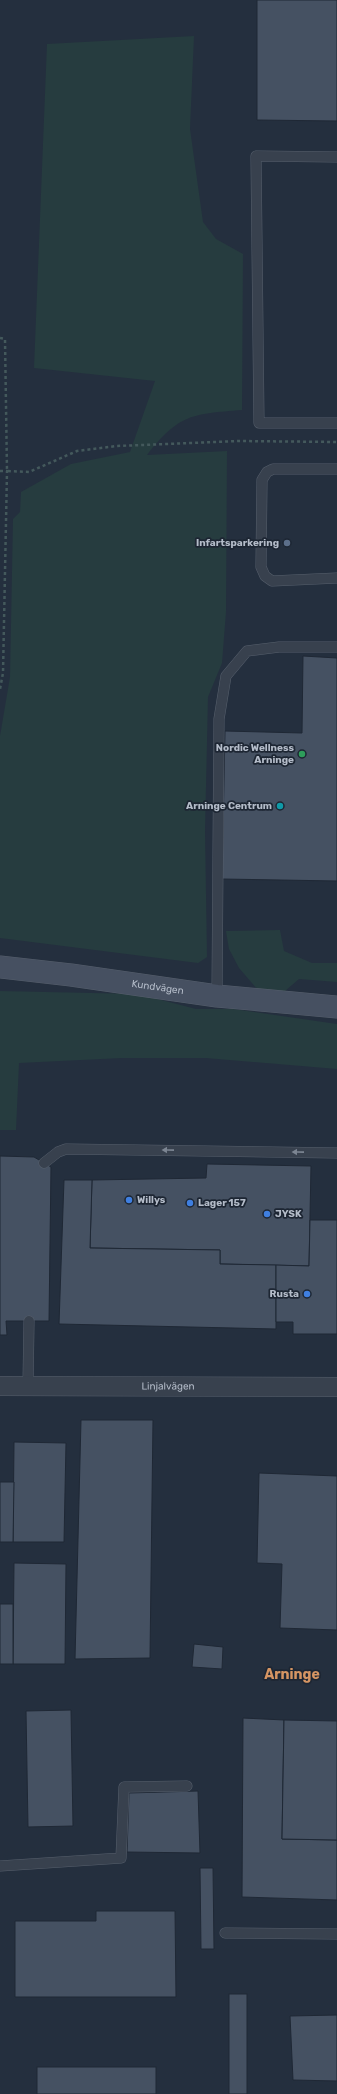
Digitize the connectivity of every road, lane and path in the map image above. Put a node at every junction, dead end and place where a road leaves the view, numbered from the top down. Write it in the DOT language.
graph roads {
  1 [pos="337,157"];
  2 [pos="0,338"];
  3 [pos="337,423"];
  4 [pos="337,442"];
  5 [pos="337,469"];
  6 [pos="0,471"];
  7 [pos="7,472"];
  8 [pos="337,578"];
  9 [pos="337,647"];
  10 [pos="0,689"];
  11 [pos="0,967"];
  12 [pos="217,996"];
  13 [pos="337,1000"];
  14 [pos="316,1004"];
  15 [pos="337,1007"];
  16 [pos="337,1153"];
  17 [pos="44,1163"];
  18 [pos="29,1321"];
  19 [pos="28,1385"];
  20 [pos="0,1386"];
  21 [pos="337,1387"];
  22 [pos="187,1786"];
  23 [pos="0,1866"];
  24 [pos="225,1933"];
  25 [pos="337,1934"];
  1 -- 3 [label="lane"];
  2 -- 7 [label="path"];
  4 -- 7 [label="path"];
  5 -- 8 [label="lane"];
  6 -- 7 [label="path"];
  7 -- 10 [label="path"];
  9 -- 12 [label="lane"];
  11 -- 12 [label="street, Kundvägen"];
  12 -- 14 [label="street, Kundvägen"];
  13 -- 14 [label="street, Kundvägen"];
  14 -- 15 [label="street, Kundvägen"];
  16 -- 17 [label="lane, one-way"];
  18 -- 19 [label="lane"];
  19 -- 20 [label="street, Linjalvägen"];
  19 -- 21 [label="street, Linjalvägen"];
  22 -- 23 [label="lane"];
  24 -- 25 [label="lane"];
}
